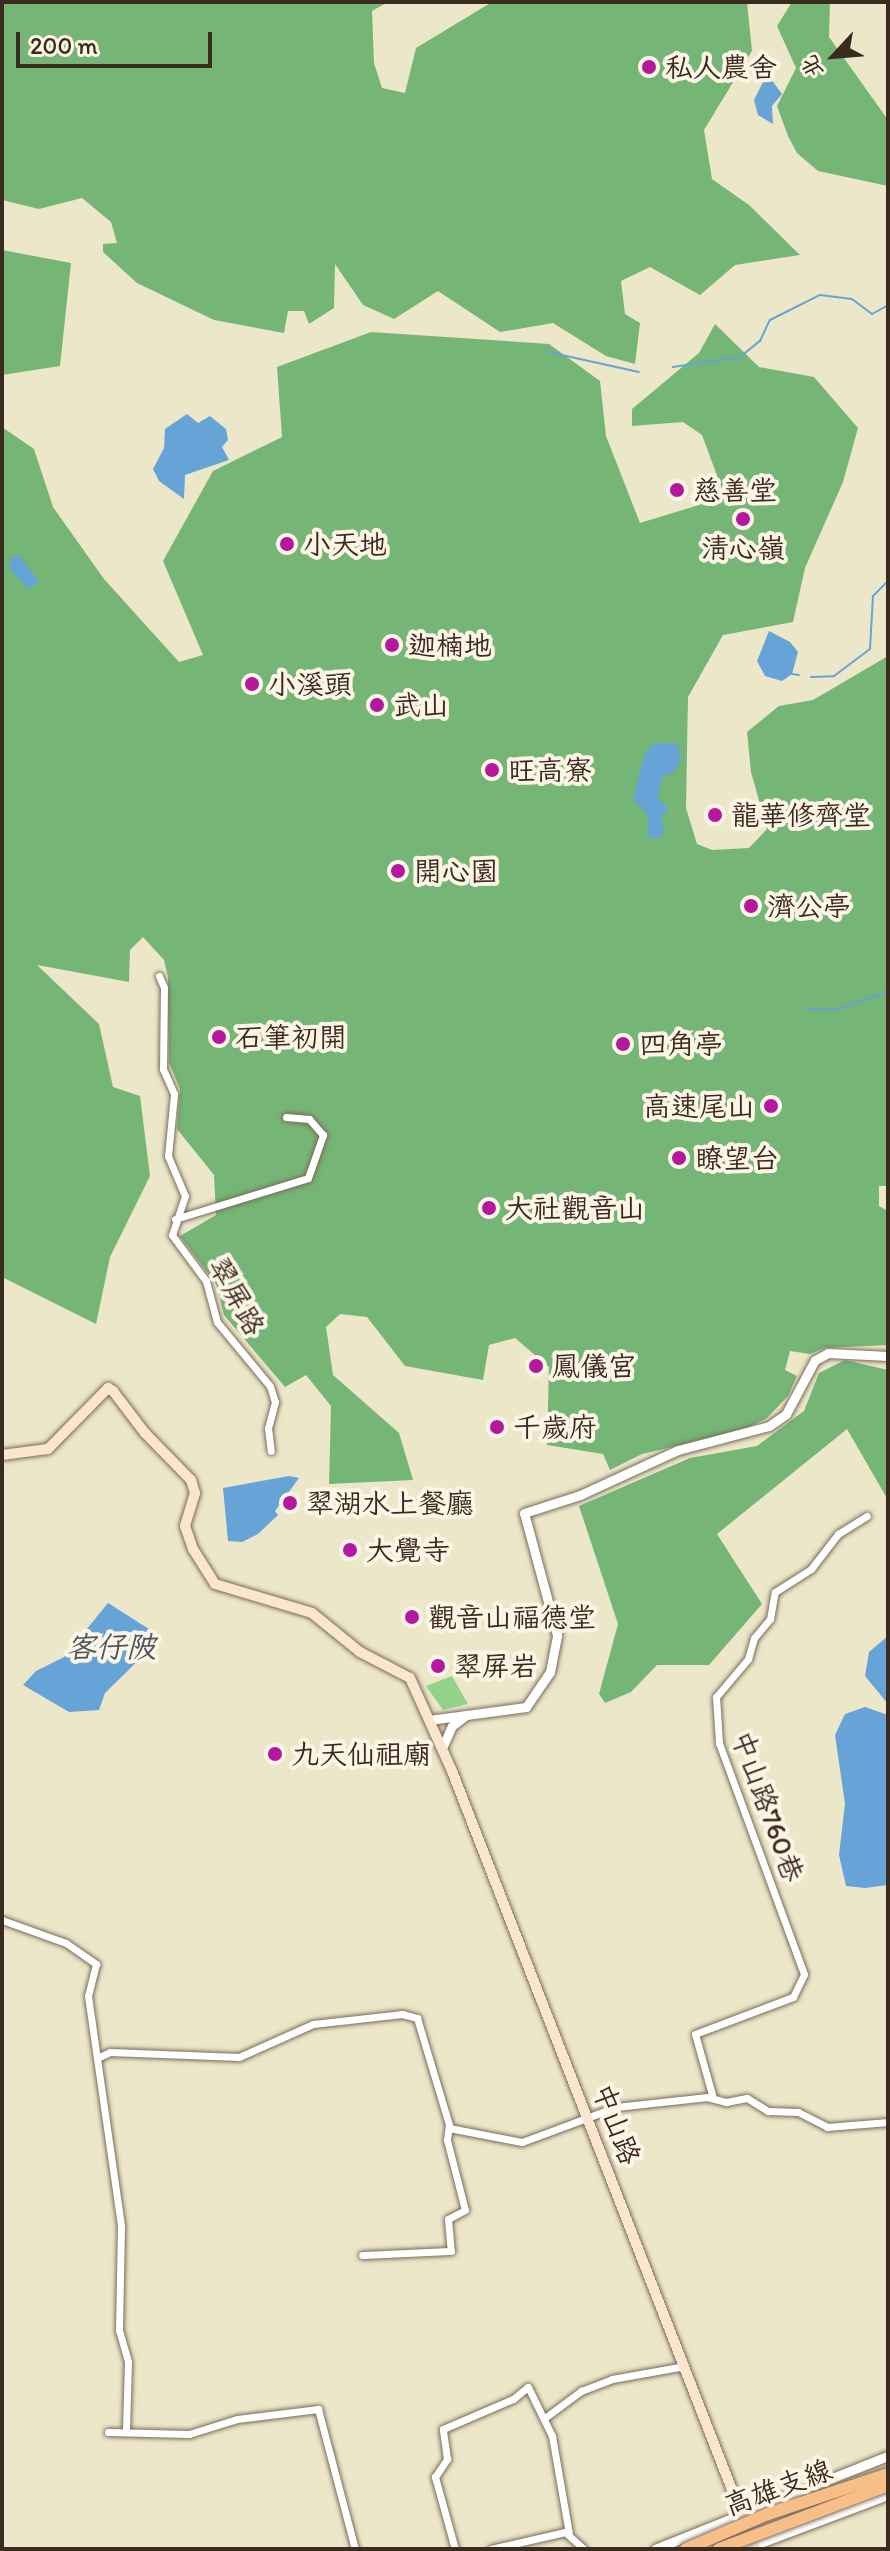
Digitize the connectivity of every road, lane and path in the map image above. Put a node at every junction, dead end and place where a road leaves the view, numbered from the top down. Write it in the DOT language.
graph roads {
  1 [pos="159,976"];
  2 [pos="286,1117"];
  3 [pos="175,1219"];
  4 [pos="888,1356"];
  5 [pos="271,1451"];
  6 [pos="2,1455"];
  7 [pos="867,1516"];
  8 [pos="468,1714"];
  9 [pos="429,1720"];
  10 [pos="442,1748"];
  11 [pos="2,1920"];
  12 [pos="97,2058"];
  13 [pos="713,2098"];
  14 [pos="589,2118"];
  15 [pos="888,2122"];
  16 [pos="449,2128"];
  17 [pos="362,2255"];
  18 [pos="685,2366"];
  19 [pos="546,2417"];
  20 [pos="126,2431"];
  21 [pos="108,2432"];
  22 [pos="888,2456"];
  23 [pos="888,2474"];
  24 [pos="814,2484"];
  25 [pos="888,2485"];
  26 [pos="888,2495"];
  27 [pos="741,2511"];
  28 [pos="747,2529"];
  29 [pos="569,2533"];
  30 [pos="750,2548"];
  31 [pos="355,2549"];
  32 [pos="455,2549"];
  33 [pos="491,2549"];
  34 [pos="584,2549"];
  35 [pos="655,2549"];
  36 [pos="686,2549"];
  37 [pos="704,2549"];
  38 [pos="719,2549"];
  1 -- 3 [label="street, 翠屏路"];
  2 -- 3 [label="street"];
  3 -- 5 [label="street, 翠屏路"];
  4 -- 8 [label="street"];
  6 -- 9 [label="main road"];
  7 -- 13 [label="street, 中山路760巷"];
  8 -- 9 [label="street"];
  8 -- 10 [label="street"];
  9 -- 10 [label="main road, 中山路"];
  10 -- 14 [label="main road, 中山路"];
  11 -- 12 [label="street"];
  12 -- 16 [label="street"];
  12 -- 20 [label="street"];
  13 -- 14 [label="street"];
  13 -- 15 [label="street"];
  14 -- 16 [label="street"];
  14 -- 18 [label="main road, 中山路"];
  16 -- 17 [label="street"];
  18 -- 19 [label="street"];
  18 -- 27 [label="main road, 中山路"];
  19 -- 29 [label="street"];
  19 -- 32 [label="street"];
  20 -- 21 [label="street"];
  20 -- 31 [label="street"];
  22 -- 24 [label="street"];
  23 -- 36 [label="highway, 高雄支線, bridge"];
  24 -- 27 [label="street"];
  24 -- 28 [label="street"];
  25 -- 38 [label="highway, 高雄支線, bridge"];
  26 -- 30 [label="street"];
  27 -- 28 [label="main road, 中山路"];
  27 -- 35 [label="street"];
  28 -- 30 [label="main road, 中山路"];
  28 -- 37 [label="street"];
  29 -- 33 [label="street"];
  29 -- 34 [label="street"];
}
